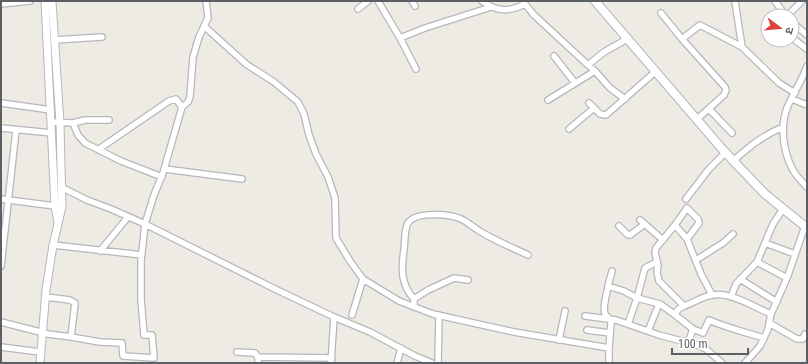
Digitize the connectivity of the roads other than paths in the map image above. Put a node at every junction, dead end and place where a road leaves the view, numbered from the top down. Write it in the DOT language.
graph roads {
  1 [pos="30,1"];
  2 [pos="45,1"];
  3 [pos="52,1"];
  4 [pos="206,1"];
  5 [pos="368,1"];
  6 [pos="378,1"];
  7 [pos="482,1"];
  8 [pos="595,1"];
  9 [pos="735,1"];
  10 [pos="802,1"];
  11 [pos="524,2"];
  12 [pos="1,4"];
  13 [pos="491,7"];
  14 [pos="795,8"];
  15 [pos="358,10"];
  16 [pos="661,14"];
  17 [pos="204,26"];
  18 [pos="102,37"];
  19 [pos="400,38"];
  20 [pos="627,39"];
  21 [pos="682,39"];
  22 [pos="54,40"];
  23 [pos="742,47"];
  24 [pos="554,56"];
  25 [pos="588,65"];
  26 [pos="807,66"];
  27 [pos="416,68"];
  28 [pos="595,71"];
  29 [pos="655,72"];
  30 [pos="575,83"];
  31 [pos="795,93"];
  32 [pos="625,99"];
  33 [pos="792,99"];
  34 [pos="548,100"];
  35 [pos="1,103"];
  36 [pos="589,103"];
  37 [pos="807,105"];
  38 [pos="182,107"];
  39 [pos="594,108"];
  40 [pos="709,109"];
  41 [pos="51,110"];
  42 [pos="109,120"];
  43 [pos="696,120"];
  44 [pos="51,122"];
  45 [pos="60,123"];
  46 [pos="73,123"];
  47 [pos="784,127"];
  48 [pos="1,128"];
  49 [pos="569,129"];
  50 [pos="16,130"];
  51 [pos="52,133"];
  52 [pos="732,133"];
  53 [pos="99,150"];
  54 [pos="725,153"];
  55 [pos="733,161"];
  56 [pos="165,169"];
  57 [pos="162,177"];
  58 [pos="242,179"];
  59 [pos="807,187"];
  60 [pos="63,188"];
  61 [pos="1,199"];
  62 [pos="686,199"];
  63 [pos="8,200"];
  64 [pos="55,206"];
  65 [pos="783,209"];
  66 [pos="128,217"];
  67 [pos="640,220"];
  68 [pos="58,224"];
  69 [pos="144,224"];
  70 [pos="645,224"];
  71 [pos="675,225"];
  72 [pos="806,225"];
  73 [pos="619,226"];
  74 [pos="733,234"];
  75 [pos="688,239"];
  76 [pos="663,240"];
  77 [pos="765,243"];
  78 [pos="53,245"];
  79 [pos="100,251"];
  80 [pos="795,254"];
  81 [pos="142,255"];
  82 [pos="528,255"];
  83 [pos="696,260"];
  84 [pos="657,262"];
  85 [pos="757,262"];
  86 [pos="1,266"];
  87 [pos="612,271"];
  88 [pos="787,278"];
  89 [pos="363,279"];
  90 [pos="740,279"];
  91 [pos="468,280"];
  92 [pos="608,286"];
  93 [pos="712,294"];
  94 [pos="46,296"];
  95 [pos="731,296"];
  96 [pos="637,298"];
  97 [pos="414,299"];
  98 [pos="777,302"];
  99 [pos="659,304"];
  100 [pos="684,306"];
  101 [pos="414,307"];
  102 [pos="565,312"];
  103 [pos="674,314"];
  104 [pos="771,314"];
  105 [pos="352,315"];
  106 [pos="439,315"];
  107 [pos="585,316"];
  108 [pos="334,317"];
  109 [pos="610,319"];
  110 [pos="1,322"];
  111 [pos="769,323"];
  112 [pos="628,324"];
  113 [pos="693,329"];
  114 [pos="587,330"];
  115 [pos="648,331"];
  116 [pos="42,332"];
  117 [pos="610,333"];
  118 [pos="806,333"];
  119 [pos="72,337"];
  120 [pos="764,338"];
  121 [pos="559,340"];
  122 [pos="688,343"];
  123 [pos="1,347"];
  124 [pos="401,348"];
  125 [pos="609,348"];
  126 [pos="40,352"];
  127 [pos="236,352"];
  128 [pos="258,360"];
  129 [pos="155,361"];
  130 [pos="332,361"];
  131 [pos="40,363"];
  132 [pos="397,363"];
  133 [pos="432,363"];
  134 [pos="438,363"];
  135 [pos="609,363"];
  136 [pos="722,363"];
  137 [pos="746,363"];
  1 -- 12 [label="street"];
  2 -- 41 [label="street"];
  3 -- 22 [label="street"];
  4 -- 17 [label="street"];
  5 -- 15 [label="street"];
  6 -- 19 [label="street"];
  7 -- 13 [label="street"];
  8 -- 20 [label="main road"];
  9 -- 23 [label="street"];
  10 -- 14 [label="street"];
  11 -- 13 [label="street"];
  11 -- 25 [label="street"];
  13 -- 19 [label="street"];
  16 -- 21 [label="street"];
  17 -- 38 [label="street"];
  17 -- 89 [label="street"];
  18 -- 22 [label="street"];
  19 -- 27 [label="street"];
  20 -- 25 [label="street"];
  20 -- 29 [label="main road"];
  21 -- 23 [label="street"];
  21 -- 40 [label="street"];
  22 -- 45 [label="street"];
  23 -- 31 [label="street"];
  24 -- 30 [label="street"];
  25 -- 28 [label="street"];
  26 -- 31 [label="street"];
  28 -- 30 [label="street"];
  28 -- 32 [label="street"];
  29 -- 32 [label="street"];
  29 -- 43 [label="main road"];
  30 -- 34 [label="street"];
  31 -- 33 [label="street"];
  32 -- 39 [label="street"];
  33 -- 37 [label="street"];
  33 -- 47 [label="street"];
  35 -- 41 [label="street"];
  36 -- 39 [label="street"];
  38 -- 53 [label="street"];
  38 -- 56 [label="street"];
  39 -- 49 [label="street"];
  40 -- 43 [label="street"];
  40 -- 52 [label="street"];
  41 -- 44 [label="street"];
  42 -- 46 [label="street"];
  43 -- 54 [label="main road"];
  44 -- 45 [label="street"];
  44 -- 51 [label="street"];
  45 -- 46 [label="street"];
  45 -- 60 [label="street"];
  46 -- 53 [label="street"];
  47 -- 55 [label="street"];
  47 -- 59 [label="street"];
  48 -- 50 [label="street"];
  50 -- 51 [label="street"];
  50 -- 63 [label="street"];
  51 -- 64 [label="street"];
  53 -- 57 [label="street"];
  54 -- 55 [label="main road"];
  54 -- 62 [label="street"];
  55 -- 65 [label="main road"];
  56 -- 57 [label="street"];
  56 -- 58 [label="street"];
  57 -- 69 [label="street"];
  60 -- 66 [label="street"];
  60 -- 68 [label="street"];
  61 -- 63 [label="street"];
  63 -- 64 [label="street"];
  63 -- 86 [label="street"];
  64 -- 68 [label="street"];
  65 -- 72 [label="main road"];
  65 -- 77 [label="street"];
  66 -- 69 [label="street"];
  66 -- 79 [label="street"];
  67 -- 70 [label="street"];
  68 -- 78 [label="street"];
  69 -- 81 [label="street"];
  69 -- 108 [label="street"];
  70 -- 73 [label="street"];
  70 -- 76 [label="street"];
  71 -- 75 [label="street"];
  71 -- 75 [label="street"];
  71 -- 76 [label="street"];
  72 -- 80 [label="street"];
  74 -- 83 [label="street"];
  75 -- 83 [label="street"];
  76 -- 84 [label="street"];
  77 -- 80 [label="street"];
  77 -- 85 [label="street"];
  78 -- 79 [label="street"];
  78 -- 94 [label="street"];
  79 -- 81 [label="street"];
  80 -- 88 [label="street"];
  81 -- 129 [label="street"];
  82 -- 97 [label="street"];
  83 -- 93 [label="street"];
  84 -- 96 [label="street"];
  84 -- 100 [label="street"];
  85 -- 88 [label="street"];
  85 -- 90 [label="street"];
  87 -- 92 [label="street"];
  88 -- 98 [label="street"];
  89 -- 101 [label="street"];
  89 -- 105 [label="street"];
  90 -- 95 [label="street"];
  90 -- 98 [label="street"];
  91 -- 97 [label="street"];
  92 -- 96 [label="street"];
  92 -- 109 [label="street"];
  93 -- 95 [label="street"];
  93 -- 100 [label="street"];
  94 -- 116 [label="street"];
  94 -- 119 [label="street"];
  95 -- 104 [label="street"];
  96 -- 99 [label="street"];
  96 -- 112 [label="street"];
  97 -- 101 [label="street"];
  98 -- 104 [label="street"];
  99 -- 103 [label="street"];
  99 -- 115 [label="street"];
  100 -- 103 [label="street"];
  101 -- 106 [label="street"];
  102 -- 121 [label="street"];
  103 -- 113 [label="street"];
  104 -- 111 [label="street"];
  106 -- 121 [label="street"];
  106 -- 134 [label="street"];
  107 -- 109 [label="street"];
  108 -- 124 [label="street"];
  108 -- 130 [label="street"];
  109 -- 112 [label="street"];
  109 -- 117 [label="street"];
  110 -- 116 [label="street"];
  111 -- 118 [label="street"];
  111 -- 120 [label="street"];
  112 -- 115 [label="street"];
  113 -- 120 [label="street"];
  113 -- 122 [label="street"];
  114 -- 117 [label="street"];
  115 -- 122 [label="street"];
  116 -- 119 [label="street"];
  116 -- 126 [label="street"];
  117 -- 125 [label="street"];
  119 -- 129 [label="street"];
  120 -- 137 [label="street"];
  121 -- 125 [label="street"];
  122 -- 136 [label="street"];
  123 -- 126 [label="street"];
  124 -- 132 [label="street"];
  124 -- 133 [label="street"];
  125 -- 135 [label="street"];
  126 -- 131 [label="street"];
  127 -- 128 [label="street"];
  128 -- 130 [label="street"];
}
